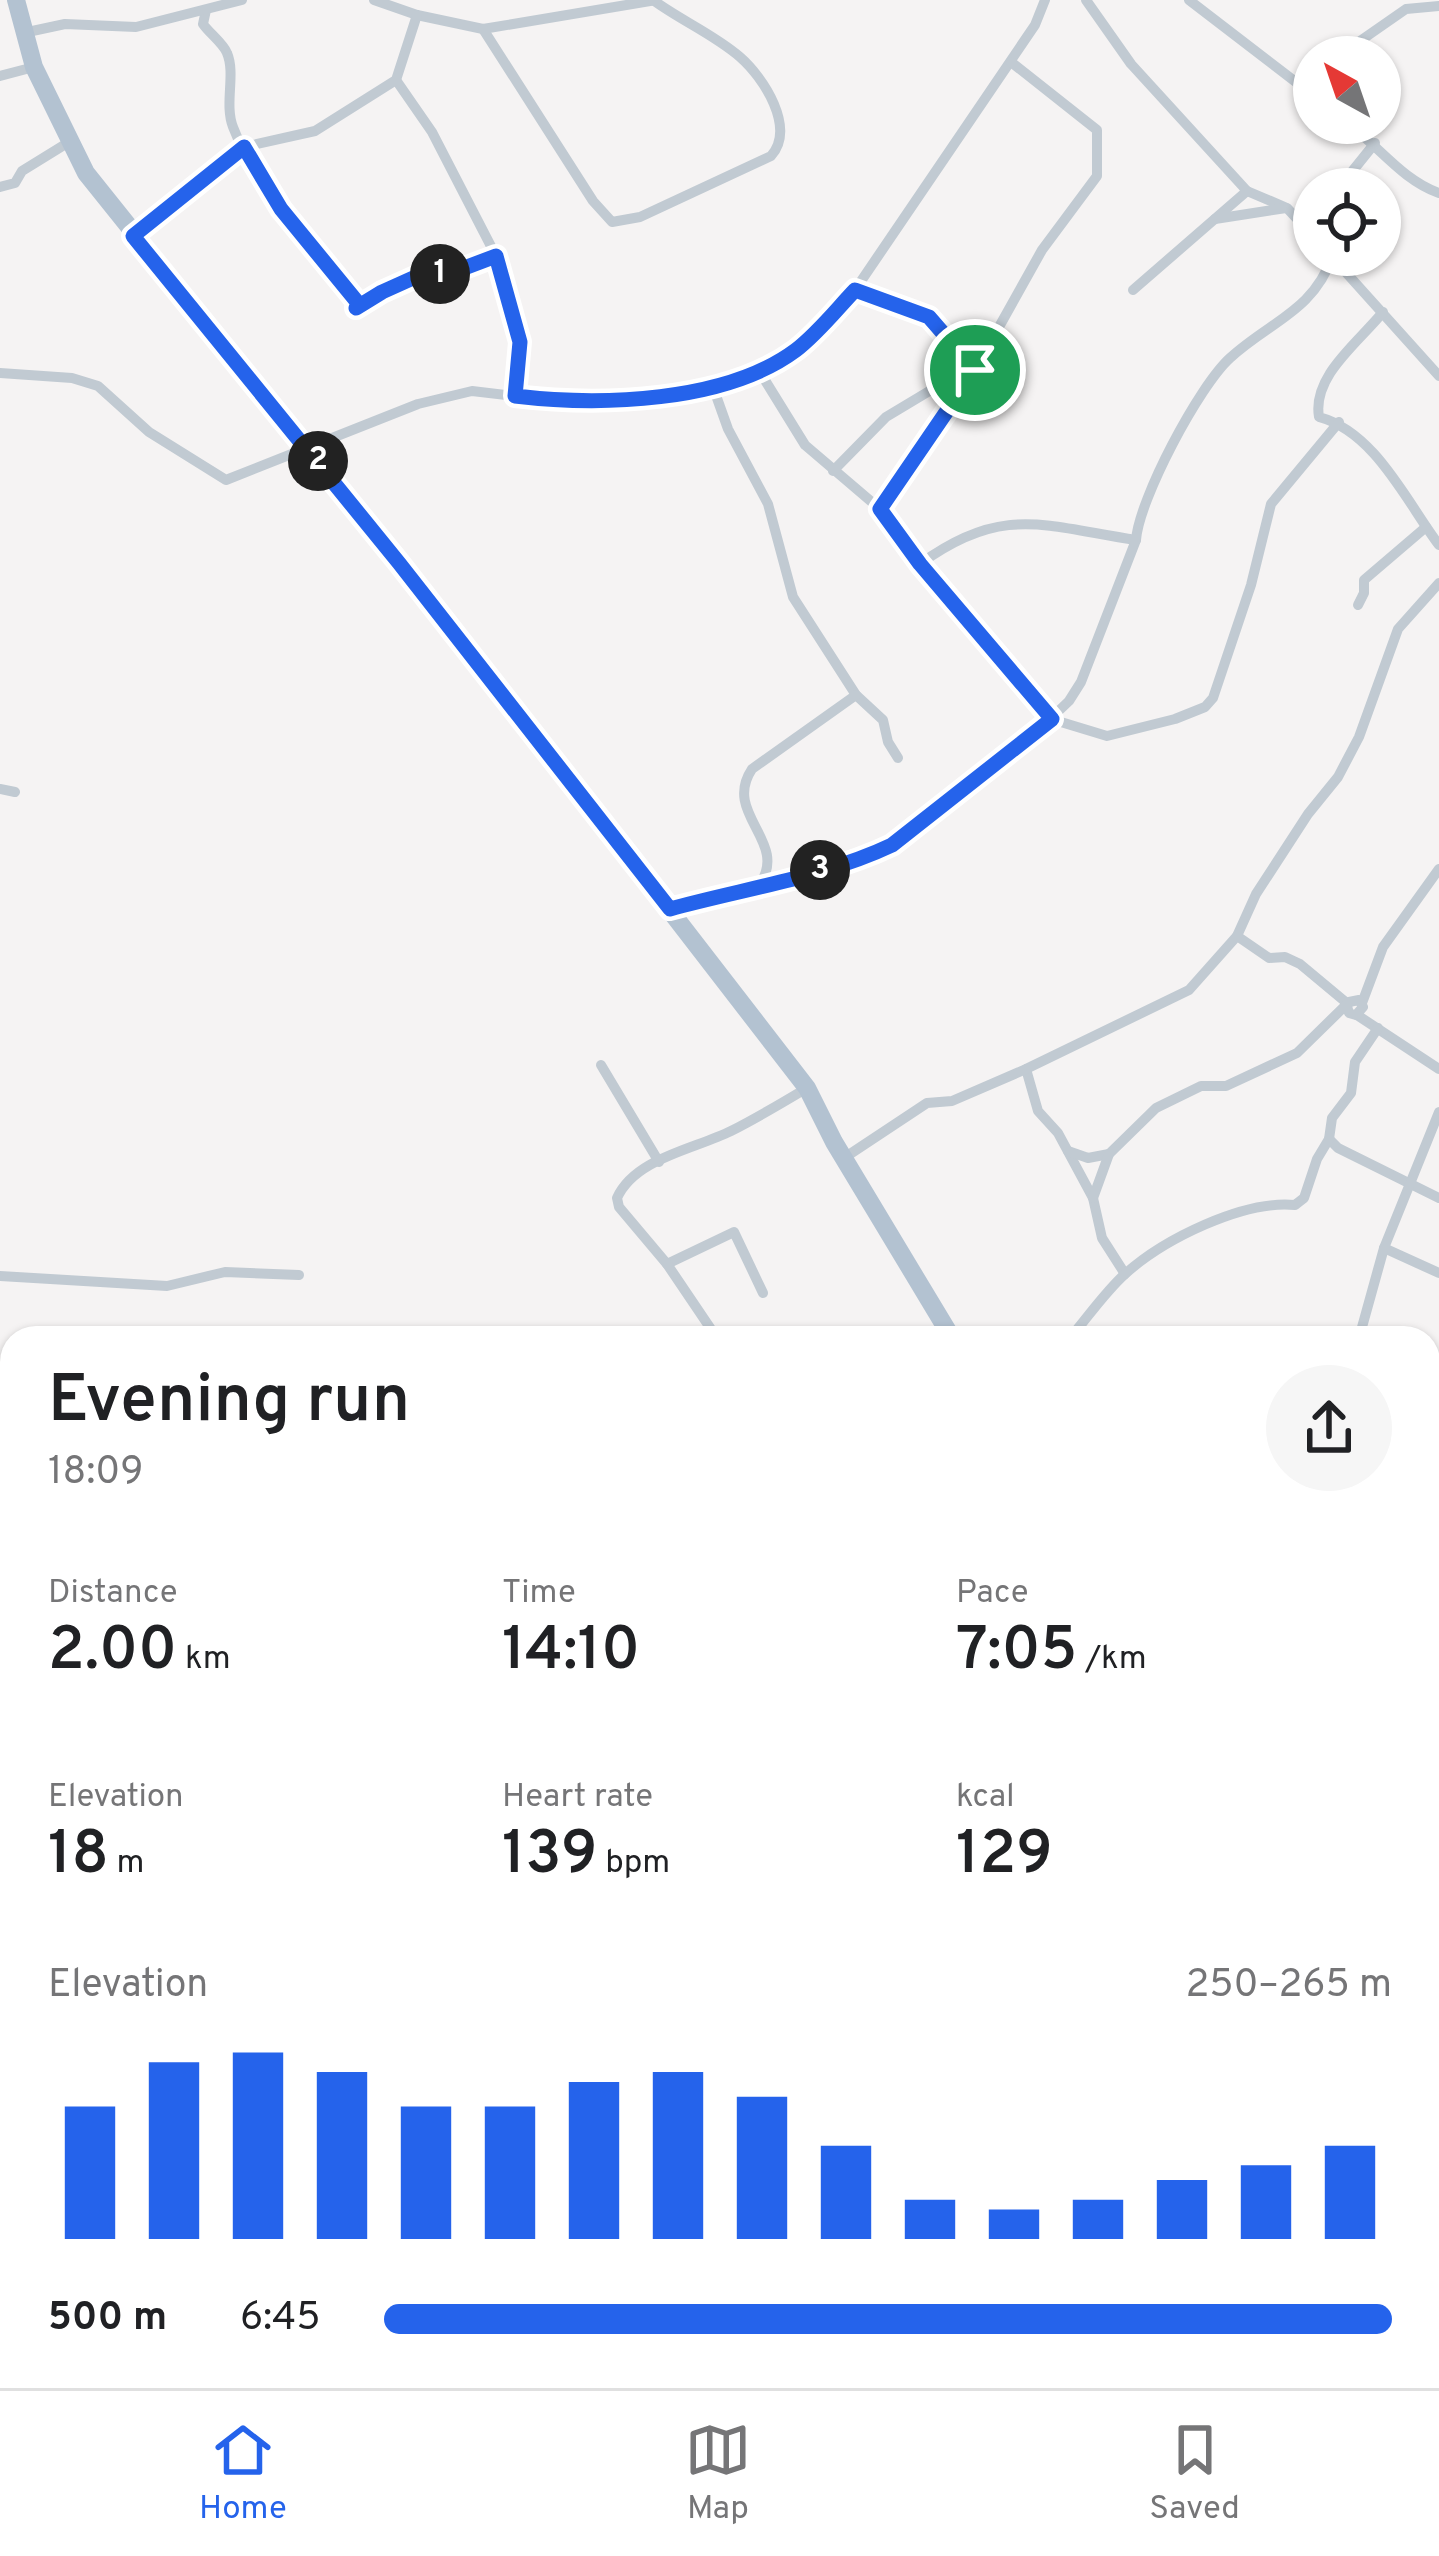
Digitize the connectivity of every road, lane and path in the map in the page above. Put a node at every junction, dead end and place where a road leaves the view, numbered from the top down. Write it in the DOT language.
graph roads {
  1 [pos="16,0"];
  2 [pos="242,0"];
  3 [pos="374,0"];
  4 [pos="654,0"];
  5 [pos="1046,0"];
  6 [pos="1086,0"];
  7 [pos="1189,0"];
  8 [pos="1439,7"];
  9 [pos="206,10"];
  10 [pos="417,15"];
  11 [pos="482,29"];
  12 [pos="23,33"];
  13 [pos="1367,36"];
  14 [pos="1011,62"];
  15 [pos="34,67"];
  16 [pos="1293,75"];
  17 [pos="0,76"];
  18 [pos="396,80"];
  19 [pos="69,142"];
  20 [pos="1374,144"];
  21 [pos="1376,144"];
  22 [pos="244,147"];
  23 [pos="1355,168"];
  24 [pos="0,187"];
  25 [pos="1247,191"];
  26 [pos="1439,193"];
  27 [pos="1287,208"];
  28 [pos="1293,214"];
  29 [pos="1212,220"];
  30 [pos="133,236"];
  31 [pos="496,256"];
  32 [pos="1322,276"];
  33 [pos="1350,276"];
  34 [pos="855,290"];
  35 [pos="1133,290"];
  36 [pos="1383,313"];
  37 [pos="758,369"];
  38 [pos="975,370"];
  39 [pos="0,374"];
  40 [pos="1439,376"];
  41 [pos="713,387"];
  42 [pos="962,393"];
  43 [pos="515,396"];
  44 [pos="1340,422"];
  45 [pos="306,446"];
  46 [pos="833,471"];
  47 [pos="880,509"];
  48 [pos="1426,527"];
  49 [pos="1136,540"];
  50 [pos="1439,545"];
  51 [pos="920,564"];
  52 [pos="1439,583"];
  53 [pos="1358,605"];
  54 [pos="856,695"];
  55 [pos="1052,719"];
  56 [pos="898,758"];
  57 [pos="0,789"];
  58 [pos="14,793"];
  59 [pos="1439,869"];
  60 [pos="760,884"];
  61 [pos="670,909"];
  62 [pos="1237,936"];
  63 [pos="1356,1010"];
  64 [pos="601,1065"];
  65 [pos="1026,1069"];
  66 [pos="1439,1069"];
  67 [pos="807,1088"];
  68 [pos="1439,1112"];
  69 [pos="1329,1139"];
  70 [pos="1068,1151"];
  71 [pos="1108,1154"];
  72 [pos="844,1158"];
  73 [pos="659,1162"];
  74 [pos="1411,1186"];
  75 [pos="1093,1198"];
  76 [pos="1439,1198"];
  77 [pos="1384,1248"];
  78 [pos="667,1264"];
  79 [pos="1439,1273"];
  80 [pos="1124,1274"];
  81 [pos="299,1275"];
  82 [pos="0,1276"];
  83 [pos="763,1293"];
  84 [pos="710,1326"];
  85 [pos="945,1326"];
  86 [pos="1080,1326"];
  87 [pos="1361,1326"];
  1 -- 12 [label="main road"];
  2 -- 9 [label="street"];
  3 -- 10 [label="street"];
  4 -- 11 [label="street"];
  4 -- 11 [label="street"];
  5 -- 14 [label="street"];
  6 -- 25 [label="street"];
  7 -- 16 [label="street"];
  8 -- 13 [label="street"];
  9 -- 12 [label="street"];
  9 -- 22 [label="street"];
  10 -- 11 [label="street"];
  10 -- 18 [label="street"];
  12 -- 15 [label="main road"];
  14 -- 34 [label="street"];
  14 -- 38 [label="street"];
  15 -- 17 [label="street"];
  15 -- 19 [label="main road"];
  18 -- 22 [label="street"];
  18 -- 31 [label="street"];
  19 -- 24 [label="street"];
  19 -- 30 [label="main road"];
  20 -- 23 [label="street"];
  21 -- 26 [label="street"];
  22 -- 30 [label="street"];
  22 -- 31 [label="street"];
  25 -- 27 [label="street"];
  25 -- 29 [label="street"];
  27 -- 28 [label="street"];
  27 -- 29 [label="street"];
  29 -- 35 [label="street"];
  30 -- 45 [label="main road"];
  31 -- 43 [label="street"];
  32 -- 49 [label="street"];
  33 -- 36 [label="street"];
  34 -- 37 [label="street"];
  34 -- 38 [label="street"];
  36 -- 40 [label="street"];
  36 -- 44 [label="street"];
  37 -- 41 [label="street"];
  37 -- 46 [label="street"];
  38 -- 42 [label="street"];
  39 -- 45 [label="street"];
  41 -- 43 [label="street"];
  41 -- 54 [label="street"];
  42 -- 46 [label="street"];
  42 -- 47 [label="street"];
  43 -- 45 [label="street"];
  44 -- 48 [label="street"];
  44 -- 55 [label="street"];
  45 -- 61 [label="main road"];
  46 -- 47 [label="street"];
  47 -- 51 [label="street"];
  48 -- 50 [label="street"];
  48 -- 53 [label="street"];
  49 -- 51 [label="street"];
  49 -- 55 [label="street"];
  51 -- 55 [label="street"];
  52 -- 62 [label="street"];
  54 -- 56 [label="street"];
  54 -- 60 [label="street"];
  55 -- 60 [label="street"];
  57 -- 58 [label="street"];
  59 -- 63 [label="street"];
  60 -- 61 [label="street"];
  61 -- 67 [label="main road"];
  62 -- 63 [label="street"];
  62 -- 65 [label="street"];
  63 -- 66 [label="street"];
  63 -- 69 [label="street"];
  63 -- 71 [label="street"];
  64 -- 73 [label="street"];
  65 -- 70 [label="street"];
  65 -- 72 [label="street"];
  67 -- 72 [label="main road"];
  67 -- 73 [label="street"];
  68 -- 74 [label="street"];
  69 -- 74 [label="street"];
  69 -- 80 [label="street"];
  70 -- 71 [label="street"];
  70 -- 75 [label="street"];
  71 -- 75 [label="street"];
  72 -- 85 [label="main road"];
  73 -- 78 [label="street"];
  74 -- 76 [label="street"];
  74 -- 77 [label="street"];
  75 -- 80 [label="street"];
  77 -- 79 [label="street"];
  77 -- 87 [label="street"];
  78 -- 83 [label="street"];
  78 -- 84 [label="street"];
  80 -- 86 [label="street"];
  81 -- 82 [label="street"];
}
